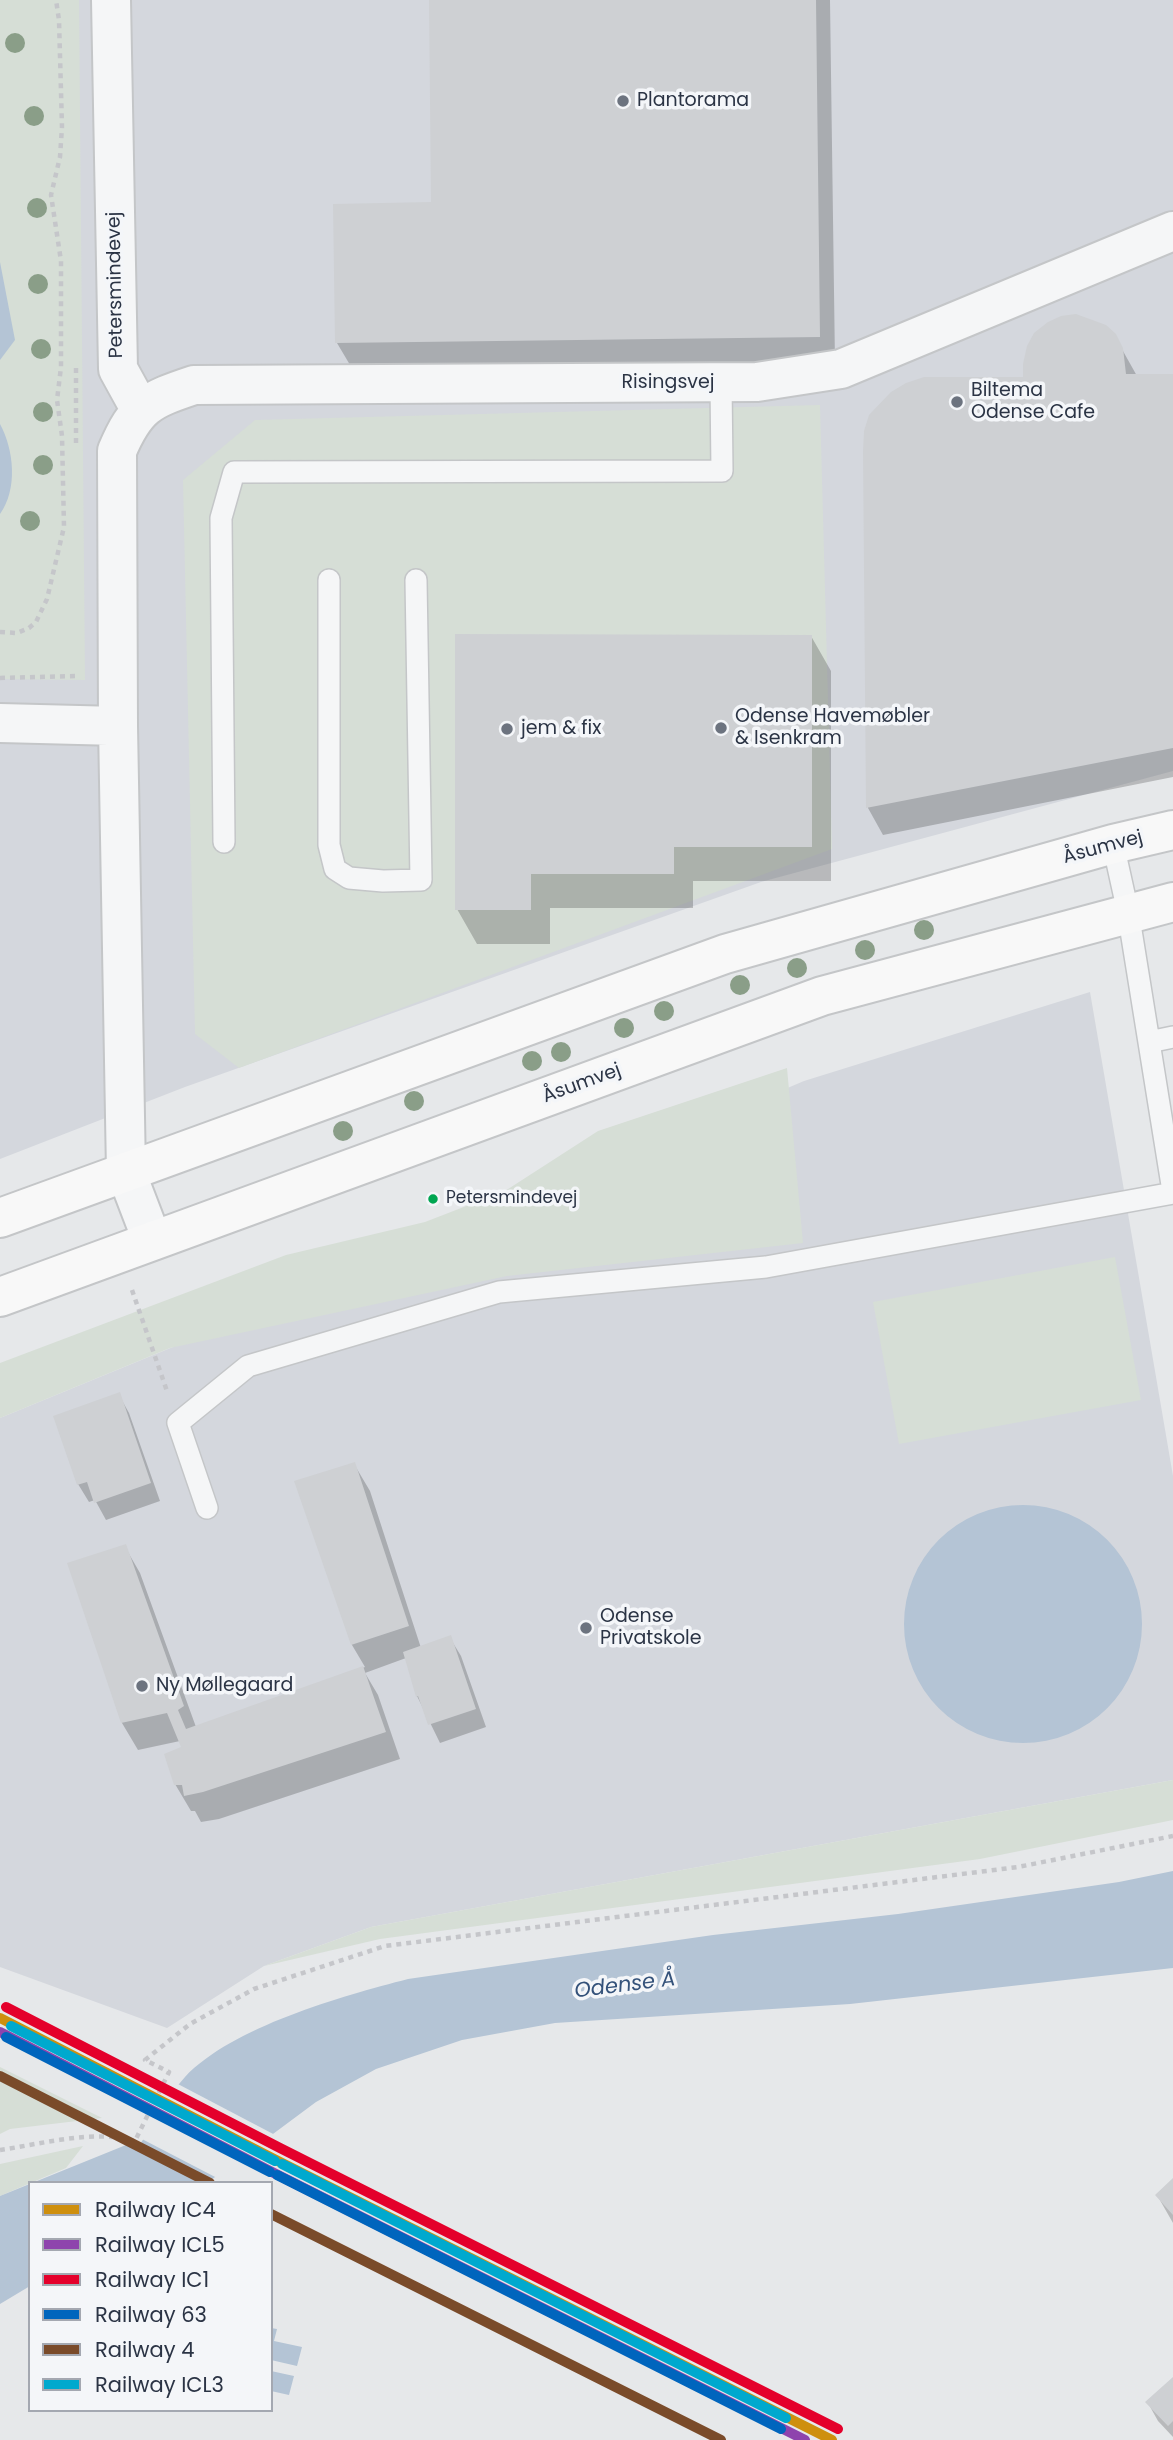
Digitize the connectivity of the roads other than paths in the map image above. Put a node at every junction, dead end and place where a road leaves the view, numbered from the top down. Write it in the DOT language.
graph roads {
  1 [pos="111,0"];
  2 [pos="1173,231"];
  3 [pos="721,383"];
  4 [pos="140,409"];
  5 [pos="329,580"];
  6 [pos="416,580"];
  7 [pos="0,723"];
  8 [pos="118,726"];
  9 [pos="1173,830"];
  10 [pos="224,842"];
  11 [pos="1113,844"];
  12 [pos="1173,902"];
  13 [pos="1128,912"];
  14 [pos="1173,1037"];
  15 [pos="1149,1042"];
  16 [pos="126,1172"];
  17 [pos="1173,1192"];
  18 [pos="0,1218"];
  19 [pos="152,1240"];
  20 [pos="0,1297"];
  21 [pos="207,1508"];
  1 -- 4 [label="street, Petersmindevej"];
  2 -- 3 [label="street, Risingsvej"];
  3 -- 4 [label="street, Risingsvej"];
  3 -- 10 [label="lane"];
  4 -- 8 [label="street"];
  5 -- 6 [label="lane"];
  7 -- 8 [label="street"];
  8 -- 16 [label="street"];
  9 -- 11 [label="street, Åsumvej"];
  11 -- 13 [label="lane"];
  11 -- 16 [label="street, Åsumvej"];
  12 -- 13 [label="street, Åsumvej"];
  13 -- 15 [label="lane"];
  13 -- 19 [label="street, Åsumvej"];
  14 -- 15 [label="lane"];
  15 -- 17 [label="lane"];
  16 -- 18 [label="street, Åsumvej"];
  16 -- 19 [label="street"];
  17 -- 21 [label="lane"];
  19 -- 20 [label="street, Åsumvej"];
}
